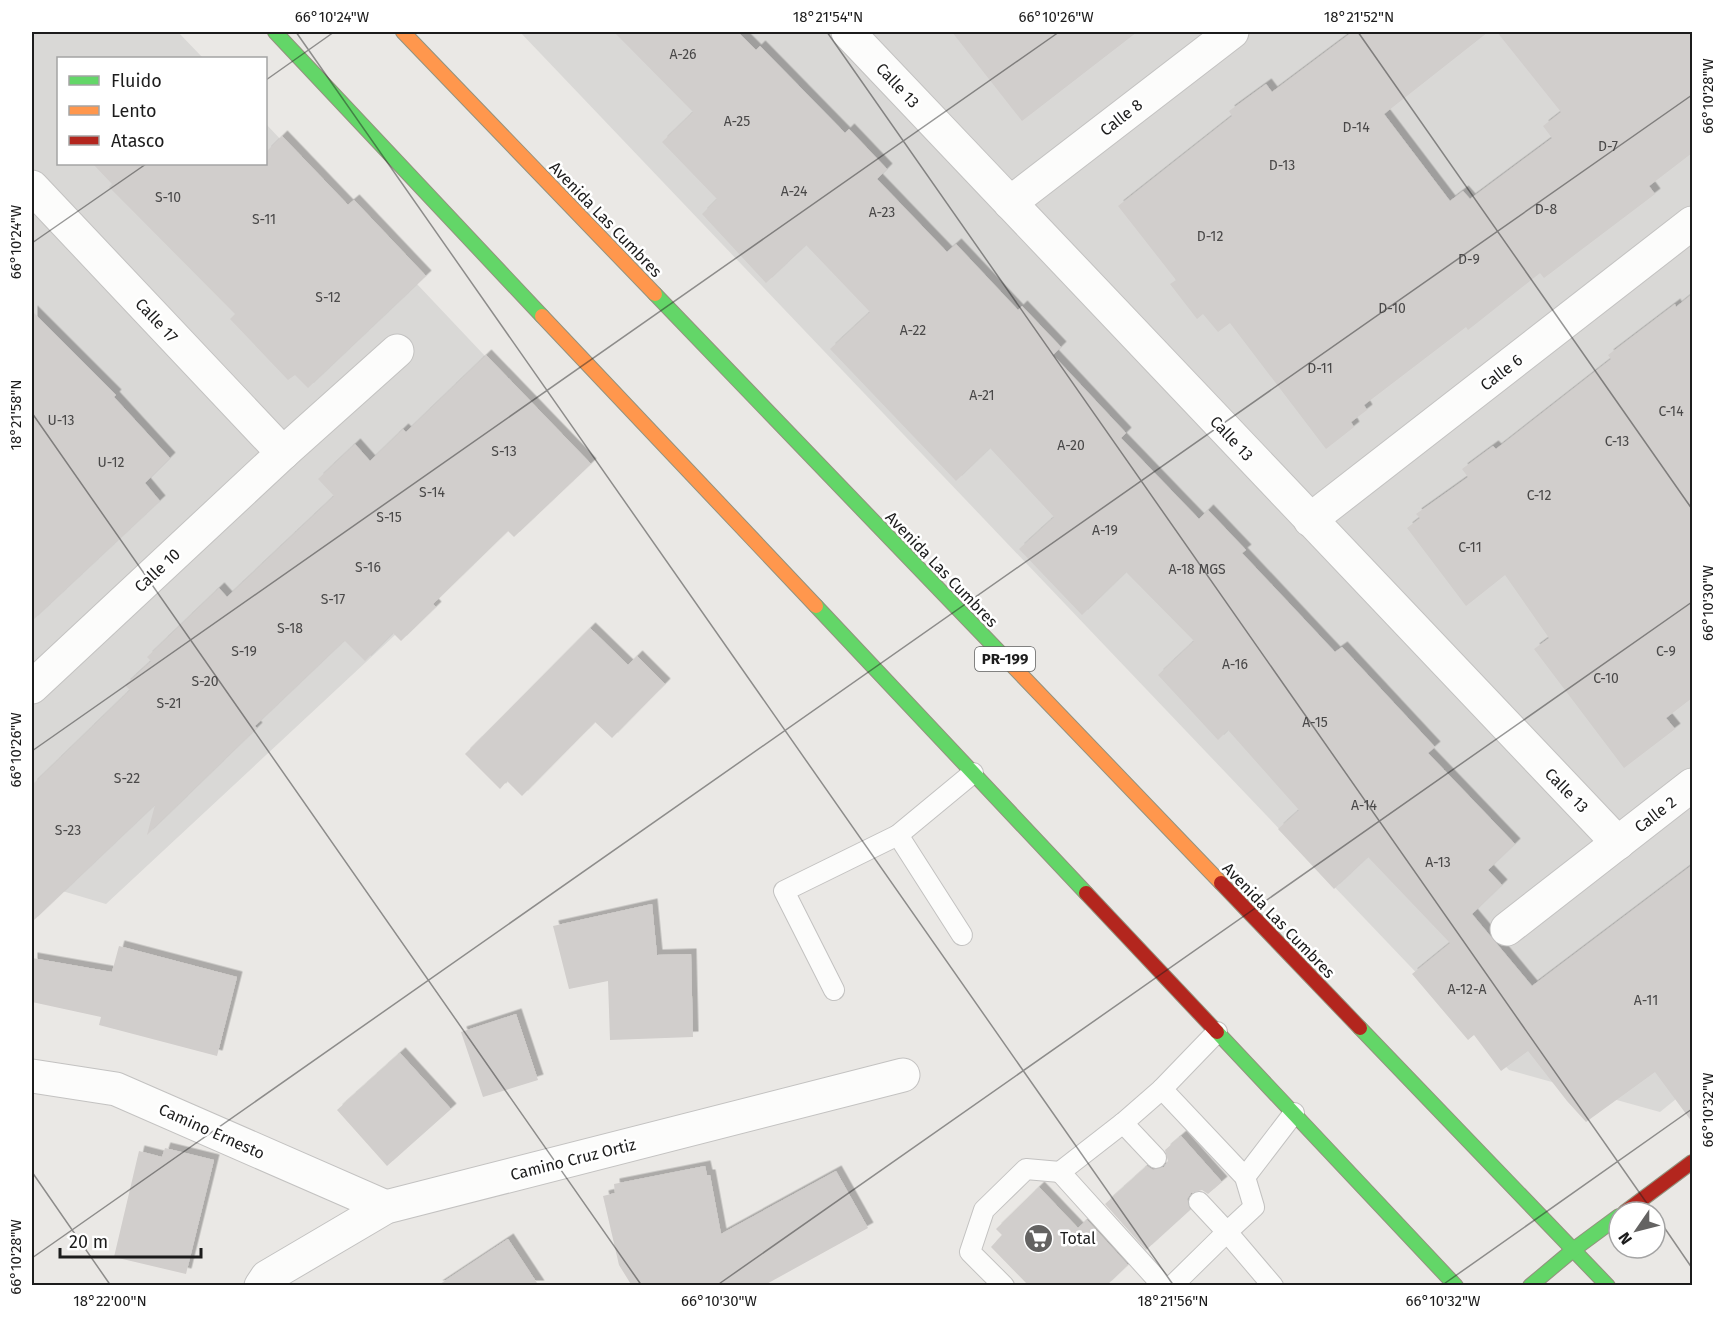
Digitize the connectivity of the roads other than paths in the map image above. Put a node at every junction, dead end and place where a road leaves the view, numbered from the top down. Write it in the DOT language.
graph roads {
  1 [pos="275,32"];
  2 [pos="403,32"];
  3 [pos="848,32"];
  4 [pos="1232,32"];
  5 [pos="32,187"];
  6 [pos="1010,203"];
  7 [pos="1692,224"];
  8 [pos="397,351"];
  9 [pos="283,453"];
  10 [pos="1310,520"];
  11 [pos="32,687"];
  12 [pos="973,773"];
  13 [pos="1692,785"];
  14 [pos="898,835"];
  15 [pos="1618,843"];
  16 [pos="1507,929"];
  17 [pos="962,935"];
  18 [pos="834,990"];
  19 [pos="1217,1032"];
  20 [pos="903,1075"];
  21 [pos="32,1076"];
  22 [pos="1162,1089"];
  23 [pos="1294,1113"];
  24 [pos="1123,1123"];
  25 [pos="1156,1158"];
  26 [pos="1692,1162"];
  27 [pos="1060,1172"];
  28 [pos="1245,1176"];
  29 [pos="1640,1200"];
  30 [pos="1199,1202"];
  31 [pos="386,1207"];
  32 [pos="1607,1225"];
  33 [pos="1227,1232"];
  34 [pos="1573,1250"];
  35 [pos="261,1286"];
  36 [pos="1004,1286"];
  37 [pos="1163,1286"];
  38 [pos="1172,1286"];
  39 [pos="1273,1286"];
  40 [pos="1456,1286"];
  41 [pos="1530,1286"];
  42 [pos="1608,1286"];
  1 -- 12 [label="main road"];
  2 -- 34 [label="main road, Avenida Las Cumbres / PR-199"];
  3 -- 6 [label="street, Calle 13"];
  4 -- 6 [label="street, Calle 8"];
  5 -- 9 [label="street, Calle 17"];
  6 -- 10 [label="street, Calle 13"];
  7 -- 10 [label="street, Calle 6"];
  8 -- 9 [label="street, Calle 10"];
  9 -- 11 [label="street, Calle 10"];
  10 -- 15 [label="street, Calle 13"];
  12 -- 14 [label="lane"];
  12 -- 19 [label="main road"];
  13 -- 15 [label="street, Calle 2"];
  14 -- 17 [label="lane"];
  14 -- 18 [label="lane"];
  15 -- 16 [label="street, Calle 2"];
  19 -- 22 [label="lane"];
  19 -- 23 [label="main road"];
  20 -- 31 [label="street, Camino Cruz Ortiz"];
  21 -- 31 [label="street, Camino Ernesto"];
  22 -- 24 [label="lane"];
  22 -- 28 [label="lane"];
  23 -- 28 [label="lane"];
  23 -- 40 [label="main road"];
  24 -- 25 [label="lane"];
  24 -- 27 [label="lane"];
  26 -- 29 [label="main road"];
  27 -- 36 [label="lane"];
  27 -- 37 [label="lane"];
  28 -- 33 [label="lane"];
  30 -- 33 [label="lane"];
  31 -- 35 [label="street, Camino Cruz Ortiz"];
  32 -- 34 [label="main road"];
  33 -- 38 [label="lane"];
  33 -- 39 [label="lane"];
  34 -- 41 [label="main road"];
  34 -- 42 [label="main road, Avenida Las Cumbres / PR-199"];
}
